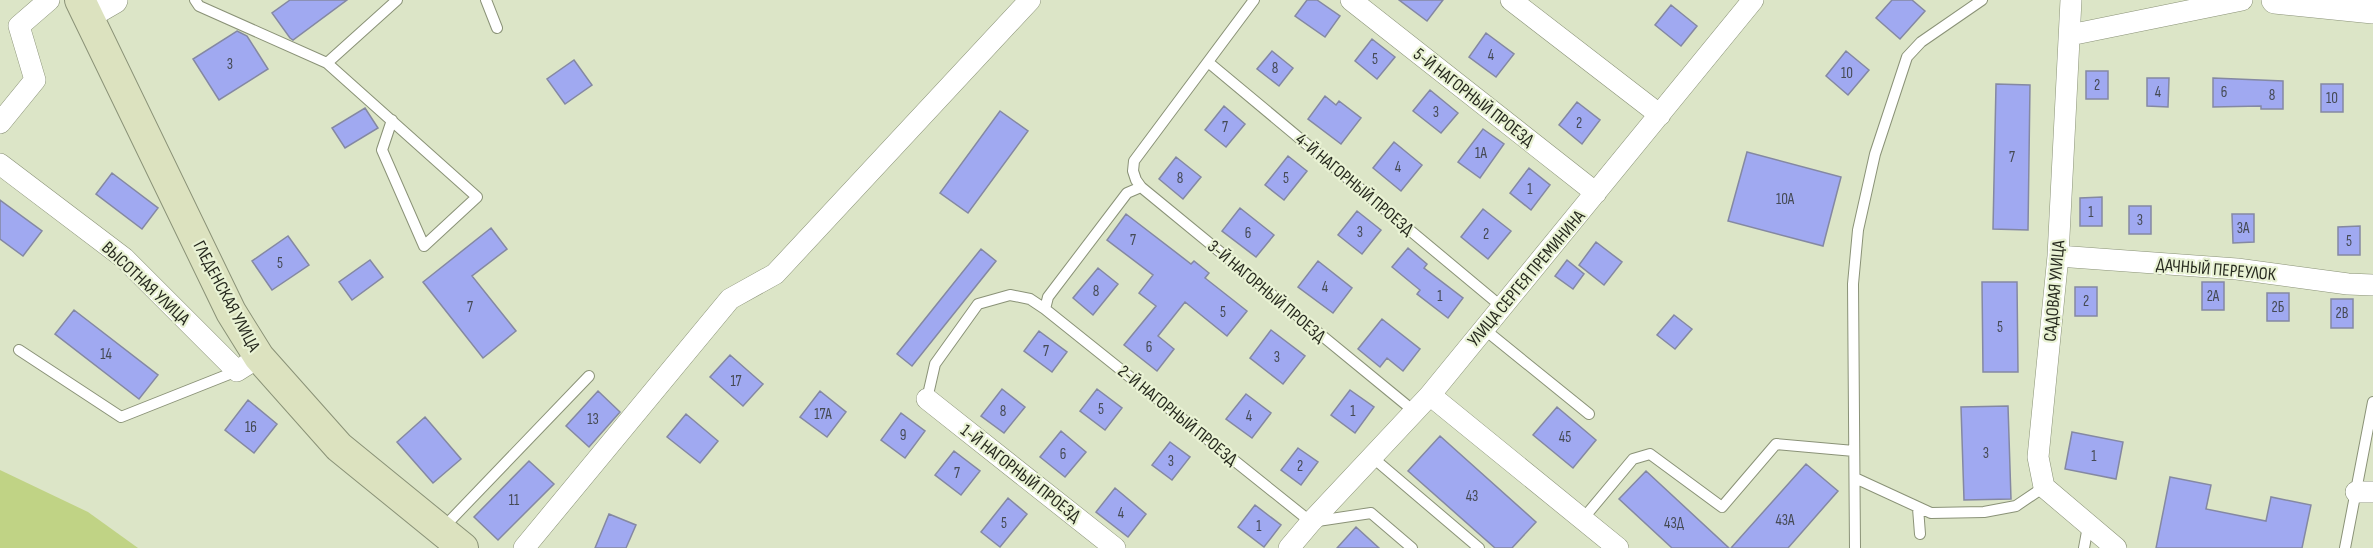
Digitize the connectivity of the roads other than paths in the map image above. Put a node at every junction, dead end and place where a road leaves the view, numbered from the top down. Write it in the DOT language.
graph roads {
  1 [pos="49,0"];
  2 [pos="114,0"];
  3 [pos="195,0"];
  4 [pos="398,0"];
  5 [pos="486,0"];
  6 [pos="1030,0"];
  7 [pos="1254,0"];
  8 [pos="1351,0"];
  9 [pos="1511,0"];
  10 [pos="1753,0"];
  11 [pos="1983,0"];
  12 [pos="2071,0"];
  13 [pos="2242,0"];
  14 [pos="2275,0"];
  15 [pos="84,8"];
  16 [pos="2373,10"];
  17 [pos="497,28"];
  18 [pos="2070,35"];
  19 [pos="1208,62"];
  20 [pos="327,63"];
  21 [pos="1660,115"];
  22 [pos="392,120"];
  23 [pos="0,123"];
  24 [pos="0,164"];
  25 [pos="1141,187"];
  26 [pos="1596,193"];
  27 [pos="2058,256"];
  28 [pos="2373,285"];
  29 [pos="1502,307"];
  30 [pos="1045,309"];
  31 [pos="1484,329"];
  32 [pos="19,350"];
  33 [pos="248,364"];
  34 [pos="590,376"];
  35 [pos="1430,395"];
  36 [pos="927,399"];
  37 [pos="2373,402"];
  38 [pos="1414,412"];
  39 [pos="1589,414"];
  40 [pos="1854,451"];
  41 [pos="1372,457"];
  42 [pos="1855,478"];
  43 [pos="2044,487"];
  44 [pos="2364,492"];
  45 [pos="1918,508"];
  46 [pos="1582,520"];
  47 [pos="1311,522"];
  48 [pos="2088,526"];
  49 [pos="1920,534"];
  50 [pos="452,539"];
  51 [pos="524,548"];
  52 [pos="1115,548"];
  53 [pos="1289,548"];
  54 [pos="1412,548"];
  55 [pos="1479,548"];
  56 [pos="1618,548"];
  57 [pos="1855,548"];
  58 [pos="2084,548"];
  59 [pos="2116,548"];
  60 [pos="2345,548"];
  1 -- 23 [label="street"];
  2 -- 15 [label="street"];
  3 -- 20 [label="lane"];
  4 -- 20 [label="lane"];
  5 -- 17 [label="lane"];
  6 -- 51 [label="street"];
  7 -- 19 [label="lane"];
  8 -- 26 [label="street, 5-Й НАГОРНЫЙ ПРОЕЗД"];
  9 -- 21 [label="street"];
  10 -- 21 [label="street, УЛИЦА СЕРГЕЯ ПРЕМИНИНА"];
  11 -- 40 [label="lane"];
  12 -- 18 [label="street, САДОВАЯ УЛИЦА"];
  13 -- 18 [label="street"];
  14 -- 16 [label="street"];
  15 -- 33 [label="main road, ГЛЕДЕНСКАЯ УЛИЦА"];
  18 -- 27 [label="street, САДОВАЯ УЛИЦА"];
  19 -- 25 [label="lane"];
  19 -- 29 [label="lane, 4-Й НАГОРНЫЙ ПРОЕЗД"];
  20 -- 22 [label="lane"];
  21 -- 26 [label="street, УЛИЦА СЕРГЕЯ ПРЕМИНИНА"];
  22 -- 22 [label="lane"];
  24 -- 33 [label="street, ВЫСОТНАЯ УЛИЦА"];
  25 -- 30 [label="lane"];
  25 -- 38 [label="lane, 3-Й НАГОРНЫЙ ПРОЕЗД"];
  26 -- 29 [label="street, УЛИЦА СЕРГЕЯ ПРЕМИНИНА"];
  27 -- 28 [label="street, ДАЧНЫЙ ПЕРЕУЛОК"];
  27 -- 43 [label="street, САДОВАЯ УЛИЦА"];
  29 -- 31 [label="street, УЛИЦА СЕРГЕЯ ПРЕМИНИНА"];
  30 -- 36 [label="lane, 2-Й НАГОРНЫЙ ПРОЕЗД"];
  30 -- 47 [label="lane, 2-Й НАГОРНЫЙ ПРОЕЗД"];
  31 -- 35 [label="street, УЛИЦА СЕРГЕЯ ПРЕМИНИНА"];
  31 -- 39 [label="lane"];
  32 -- 33 [label="lane"];
  33 -- 50 [label="main road, ГЛЕДЕНСКАЯ УЛИЦА"];
  34 -- 50 [label="lane"];
  35 -- 38 [label="street, УЛИЦА СЕРГЕЯ ПРЕМИНИНА"];
  35 -- 46 [label="street"];
  36 -- 52 [label="street, 1-Й НАГОРНЫЙ ПРОЕЗД"];
  37 -- 44 [label="lane"];
  38 -- 41 [label="street, УЛИЦА СЕРГЕЯ ПРЕМИНИНА"];
  40 -- 42 [label="lane"];
  40 -- 46 [label="lane"];
  41 -- 47 [label="street, УЛИЦА СЕРГЕЯ ПРЕМИНИНА"];
  41 -- 55 [label="lane"];
  42 -- 45 [label="lane"];
  42 -- 57 [label="lane"];
  43 -- 45 [label="lane"];
  43 -- 48 [label="street"];
  44 -- 60 [label="lane"];
  45 -- 49 [label="lane"];
  46 -- 56 [label="street"];
  47 -- 53 [label="street, УЛИЦА СЕРГЕЯ ПРЕМИНИНА"];
  47 -- 54 [label="lane"];
  48 -- 58 [label="lane"];
  48 -- 59 [label="street"];
}
